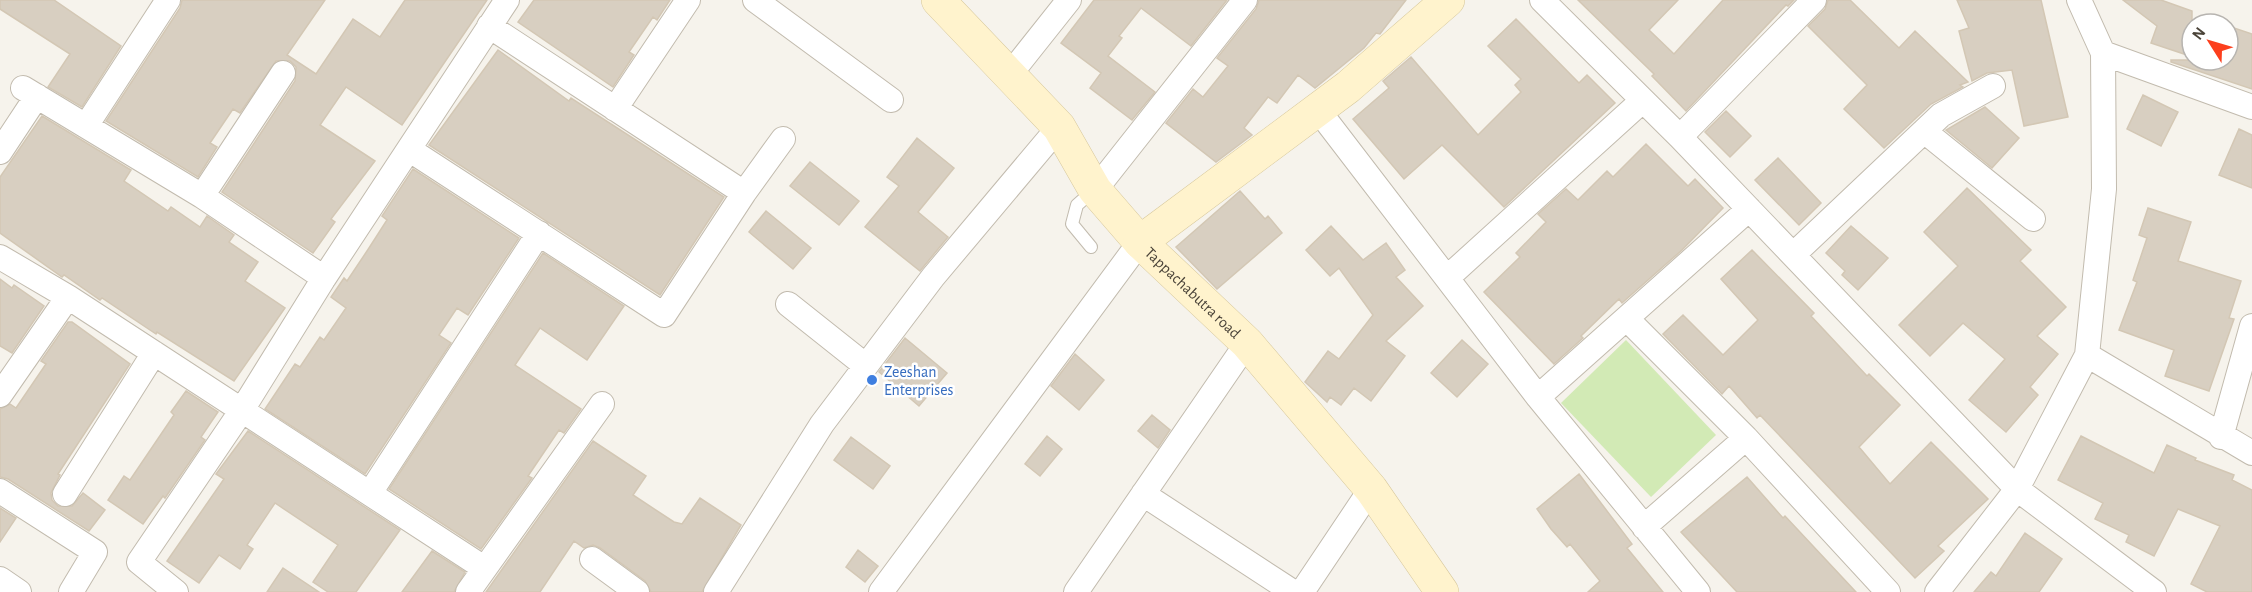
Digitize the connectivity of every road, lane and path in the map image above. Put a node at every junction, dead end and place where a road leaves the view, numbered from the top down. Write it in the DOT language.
graph roads {
  1 [pos="168,0"];
  2 [pos="507,0"];
  3 [pos="688,0"];
  4 [pos="755,0"];
  5 [pos="938,0"];
  6 [pos="1069,0"];
  7 [pos="1245,0"];
  8 [pos="1448,0"];
  9 [pos="1542,0"];
  10 [pos="1814,0"];
  11 [pos="2079,0"];
  12 [pos="489,26"];
  13 [pos="2103,53"];
  14 [pos="283,73"];
  15 [pos="1011,73"];
  16 [pos="1993,86"];
  17 [pos="891,100"];
  18 [pos="1642,100"];
  19 [pos="2252,107"];
  20 [pos="615,109"];
  21 [pos="1318,110"];
  22 [pos="86,126"];
  23 [pos="1059,127"];
  24 [pos="1924,131"];
  25 [pos="1680,137"];
  26 [pos="783,139"];
  27 [pos="410,150"];
  28 [pos="0,152"];
  29 [pos="1095,190"];
  30 [pos="744,193"];
  31 [pos="202,196"];
  32 [pos="1749,209"];
  33 [pos="2033,219"];
  34 [pos="539,233"];
  35 [pos="1140,242"];
  36 [pos="1091,247"];
  37 [pos="1794,254"];
  38 [pos="0,257"];
  39 [pos="1448,277"];
  40 [pos="324,278"];
  41 [pos="68,297"];
  42 [pos="788,304"];
  43 [pos="1627,319"];
  44 [pos="2252,326"];
  45 [pos="1247,343"];
  46 [pos="154,353"];
  47 [pos="2087,355"];
  48 [pos="866,366"];
  49 [pos="0,395"];
  50 [pos="1538,397"];
  51 [pos="602,404"];
  52 [pos="242,410"];
  53 [pos="2221,437"];
  54 [pos="1746,438"];
  55 [pos="2252,453"];
  56 [pos="1371,489"];
  57 [pos="2017,489"];
  58 [pos="0,491"];
  59 [pos="370,493"];
  60 [pos="65,494"];
  61 [pos="1143,494"];
  62 [pos="1644,527"];
  63 [pos="592,559"];
  64 [pos="484,568"];
  65 [pos="0,579"];
  66 [pos="19,592"];
  67 [pos="71,592"];
  68 [pos="176,592"];
  69 [pos="468,592"];
  70 [pos="637,592"];
  71 [pos="716,592"];
  72 [pos="881,592"];
  73 [pos="1076,592"];
  74 [pos="1293,592"];
  75 [pos="1302,592"];
  76 [pos="1442,592"];
  77 [pos="1698,592"];
  78 [pos="1888,592"];
  79 [pos="1937,592"];
  80 [pos="2154,592"];
  1 -- 22 [label="street"];
  2 -- 12 [label="street"];
  3 -- 20 [label="street"];
  4 -- 17 [label="street"];
  5 -- 15 [label="main road, Tappachabutra road"];
  6 -- 15 [label="street"];
  7 -- 29 [label="street"];
  8 -- 21 [label="main road"];
  9 -- 18 [label="street"];
  10 -- 25 [label="street"];
  11 -- 13 [label="street"];
  12 -- 20 [label="street"];
  12 -- 27 [label="street"];
  13 -- 19 [label="street"];
  13 -- 47 [label="street"];
  14 -- 31 [label="street"];
  15 -- 23 [label="main road, Tappachabutra road"];
  16 -- 24 [label="street"];
  18 -- 25 [label="street"];
  18 -- 39 [label="street"];
  20 -- 30 [label="street"];
  21 -- 35 [label="main road"];
  21 -- 39 [label="street"];
  22 -- 28 [label="street"];
  22 -- 31 [label="street"];
  23 -- 29 [label="main road, Tappachabutra road"];
  23 -- 48 [label="street"];
  24 -- 33 [label="street"];
  24 -- 37 [label="street"];
  25 -- 32 [label="street"];
  26 -- 30 [label="street"];
  27 -- 34 [label="street"];
  27 -- 40 [label="street"];
  29 -- 35 [label="main road, Tappachabutra road"];
  29 -- 36 [label="lane"];
  30 -- 34 [label="street"];
  31 -- 40 [label="street"];
  32 -- 37 [label="street"];
  32 -- 43 [label="street"];
  34 -- 59 [label="street"];
  35 -- 45 [label="main road, Tappachabutra road"];
  35 -- 72 [label="street"];
  37 -- 57 [label="street"];
  38 -- 41 [label="street"];
  39 -- 50 [label="street"];
  40 -- 52 [label="street"];
  41 -- 46 [label="street"];
  41 -- 49 [label="street"];
  42 -- 48 [label="street"];
  43 -- 50 [label="street"];
  43 -- 54 [label="street"];
  44 -- 53 [label="street"];
  45 -- 56 [label="main road, Tappachabutra road"];
  45 -- 61 [label="street"];
  46 -- 52 [label="street"];
  46 -- 60 [label="street"];
  47 -- 53 [label="street"];
  47 -- 57 [label="street"];
  48 -- 71 [label="street"];
  50 -- 62 [label="street"];
  51 -- 64 [label="street"];
  52 -- 59 [label="street"];
  52 -- 68 [label="street"];
  53 -- 55 [label="street"];
  54 -- 62 [label="street"];
  54 -- 78 [label="street"];
  56 -- 75 [label="street"];
  56 -- 76 [label="main road, Tappachabutra road"];
  57 -- 79 [label="street"];
  57 -- 80 [label="street"];
  58 -- 67 [label="street"];
  59 -- 64 [label="street"];
  61 -- 73 [label="street"];
  61 -- 74 [label="street"];
  62 -- 77 [label="street"];
  63 -- 70 [label="street"];
  64 -- 69 [label="street"];
  65 -- 66 [label="street"];
}
